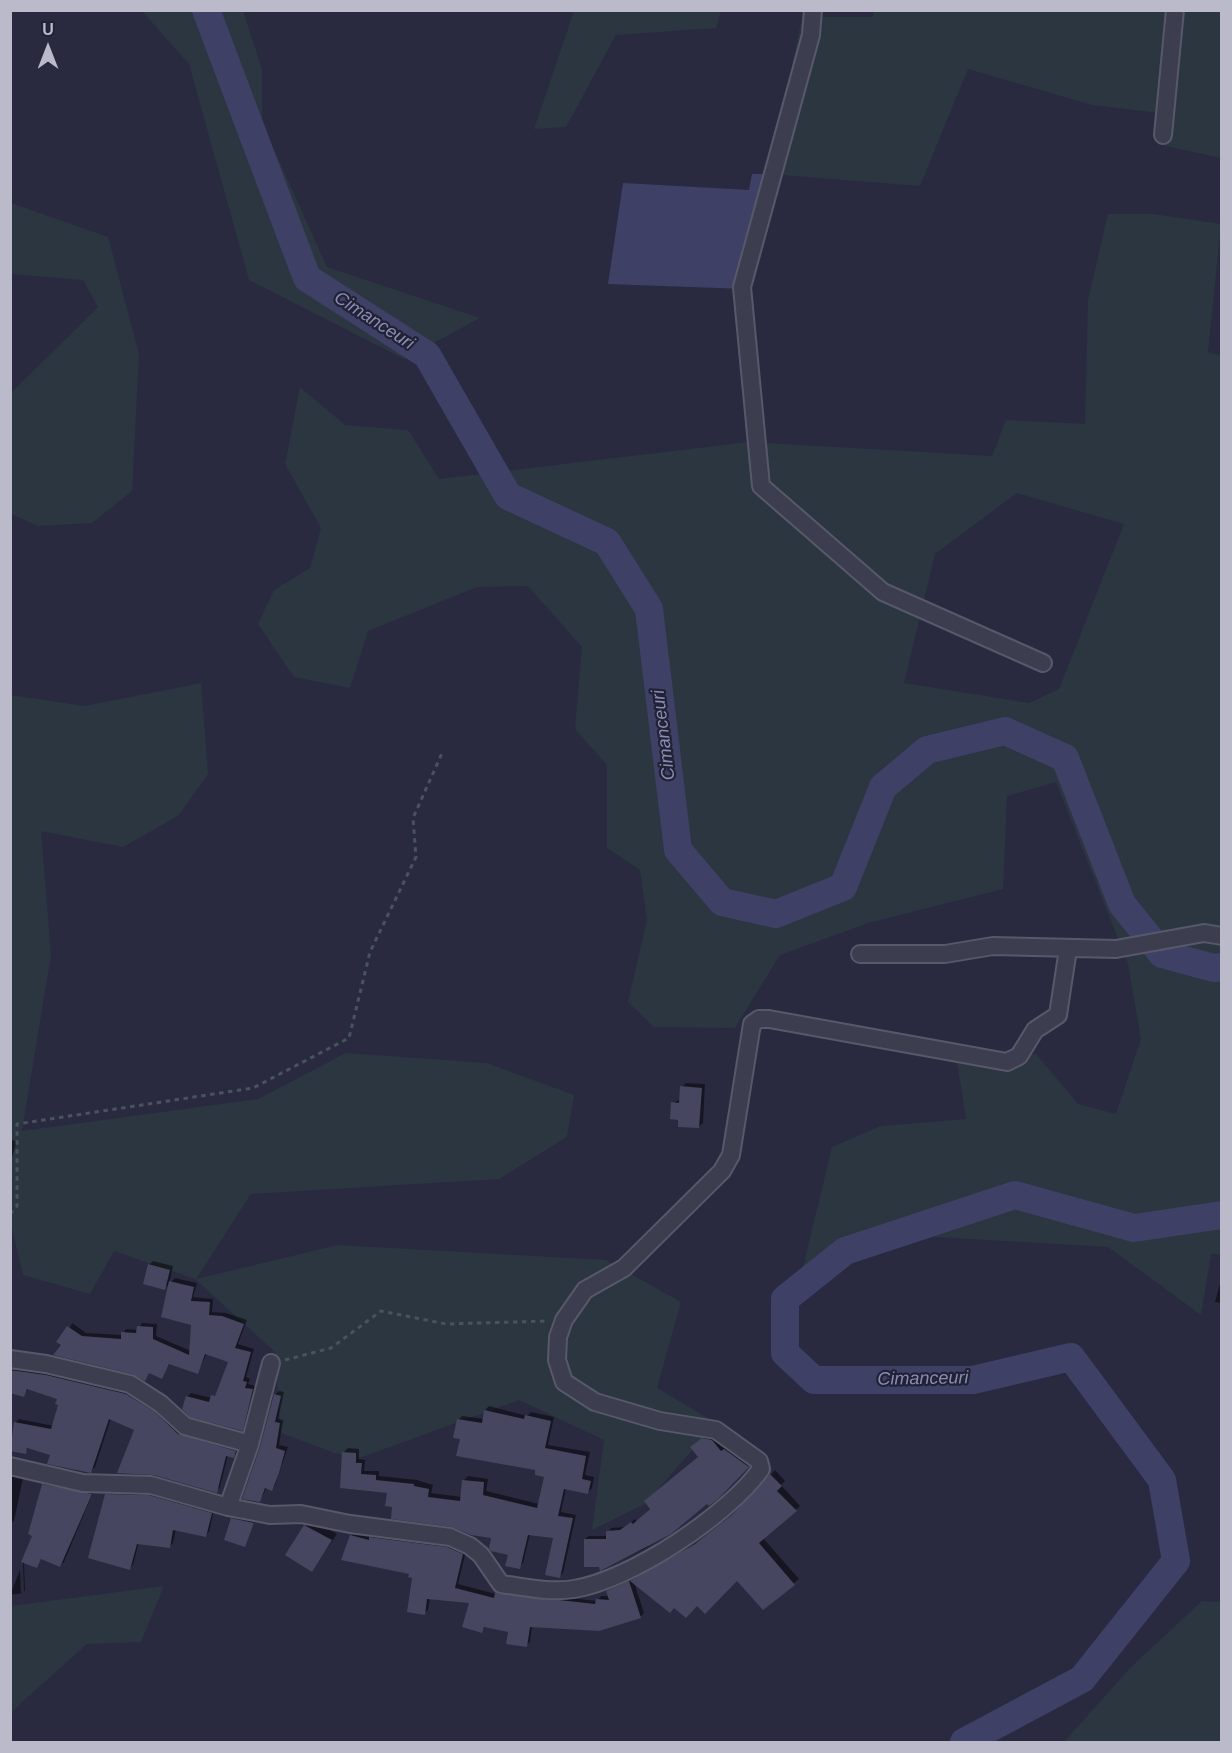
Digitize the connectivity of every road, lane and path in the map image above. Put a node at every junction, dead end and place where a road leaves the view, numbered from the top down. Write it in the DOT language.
graph roads {
  1 [pos="813,10"];
  2 [pos="1175,10"];
  3 [pos="1163,135"];
  4 [pos="1043,663"];
  5 [pos="443,751"];
  6 [pos="1221,936"];
  7 [pos="1068,949"];
  8 [pos="860,954"];
  9 [pos="10,1214"];
  10 [pos="564,1320"];
  11 [pos="10,1359"];
  12 [pos="271,1363"];
  13 [pos="250,1444"];
  14 [pos="10,1466"];
  15 [pos="228,1507"];
  1 -- 4 [label="street"];
  2 -- 3 [label="street"];
  5 -- 9 [label="path"];
  6 -- 7 [label="street"];
  7 -- 8 [label="street"];
  7 -- 10 [label="street"];
  10 -- 12 [label="path"];
  10 -- 15 [label="street"];
  11 -- 13 [label="street"];
  12 -- 13 [label="street"];
  13 -- 15 [label="street"];
  14 -- 15 [label="street"];
}
